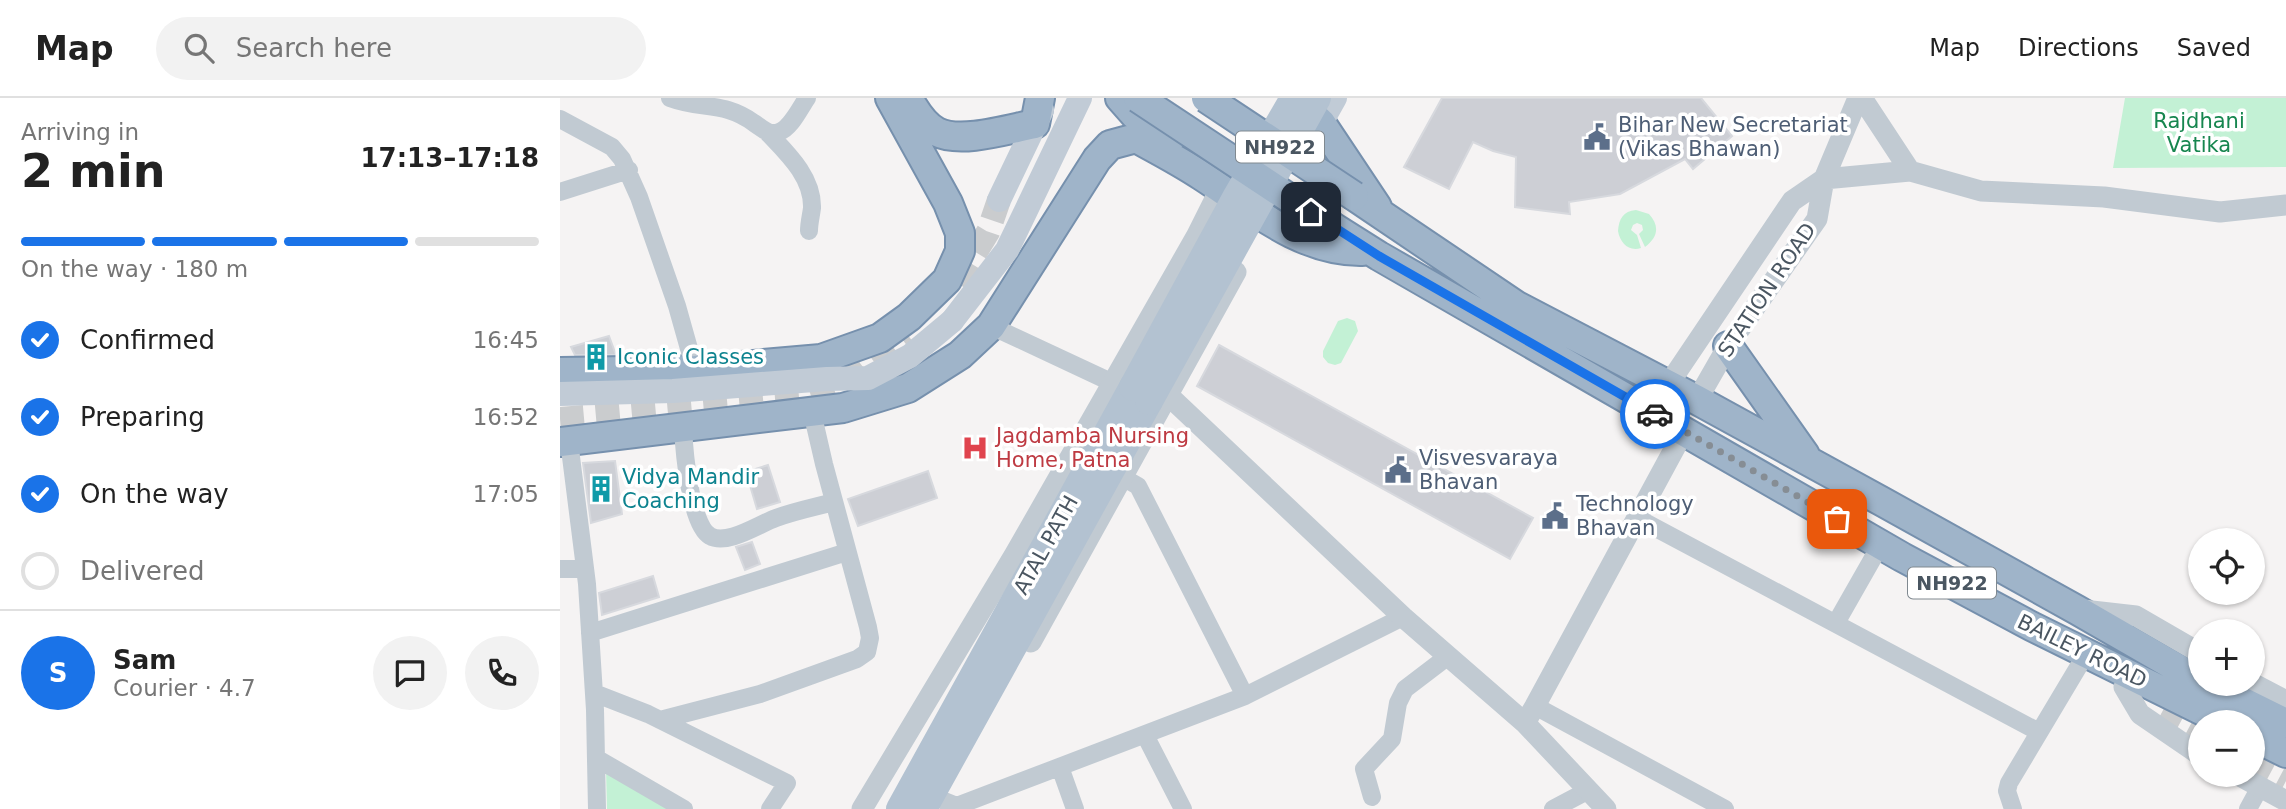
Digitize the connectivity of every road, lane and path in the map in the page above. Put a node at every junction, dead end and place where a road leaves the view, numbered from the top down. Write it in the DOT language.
graph roads {
  1 [pos="670,98"];
  2 [pos="807,98"];
  3 [pos="890,98"];
  4 [pos="908,98"];
  5 [pos="1050,98"];
  6 [pos="1080,98"];
  7 [pos="1120,98"];
  8 [pos="1138,98"];
  9 [pos="1206,98"];
  10 [pos="1295,98"];
  11 [pos="1335,98"];
  12 [pos="1860,98"];
  13 [pos="1038,111"];
  14 [pos="1319,111"];
  15 [pos="560,120"];
  16 [pos="768,133"];
  17 [pos="629,170"];
  18 [pos="1910,171"];
  19 [pos="1824,178"];
  20 [pos="1220,189"];
  21 [pos="560,192"];
  22 [pos="999,200"];
  23 [pos="2286,205"];
  24 [pos="1382,215"];
  25 [pos="1266,219"];
  26 [pos="809,231"];
  27 [pos="1197,235"];
  28 [pos="1365,247"];
  29 [pos="1244,258"];
  30 [pos="991,326"];
  31 [pos="1728,346"];
  32 [pos="695,370"];
  33 [pos="560,372"];
  34 [pos="1668,385"];
  35 [pos="1141,392"];
  36 [pos="560,394"];
  37 [pos="1696,400"];
  38 [pos="812,412"];
  39 [pos="682,427"];
  40 [pos="1684,431"];
  41 [pos="565,442"];
  42 [pos="1810,462"];
  43 [pos="1124,478"];
  44 [pos="834,502"];
  45 [pos="1883,502"];
  46 [pos="1637,518"];
  47 [pos="1891,551"];
  48 [pos="847,552"];
  49 [pos="560,569"];
  50 [pos="585,569"];
  51 [pos="2077,610"];
  52 [pos="1403,617"];
  53 [pos="1836,624"];
  54 [pos="590,633"];
  55 [pos="2188,646"];
  56 [pos="2086,654"];
  57 [pos="1447,657"];
  58 [pos="2188,674"];
  59 [pos="2121,678"];
  60 [pos="2265,690"];
  61 [pos="594,694"];
  62 [pos="1245,696"];
  63 [pos="2231,696"];
  64 [pos="2286,701"];
  65 [pos="2196,710"];
  66 [pos="1530,715"];
  67 [pos="2161,715"];
  68 [pos="660,720"];
  69 [pos="2286,723"];
  70 [pos="2039,732"];
  71 [pos="1146,734"];
  72 [pos="2265,742"];
  73 [pos="2188,747"];
  74 [pos="2286,752"];
  75 [pos="596,758"];
  76 [pos="1060,767"];
  77 [pos="2260,787"];
  78 [pos="1587,791"];
  79 [pos="1372,797"];
  80 [pos="2286,801"];
  81 [pos="934,806"];
  82 [pos="597,809"];
  83 [pos="684,809"];
  84 [pos="770,809"];
  85 [pos="862,809"];
  86 [pos="900,809"];
  87 [pos="1075,809"];
  88 [pos="1183,809"];
  89 [pos="1553,809"];
  90 [pos="1605,809"];
  91 [pos="1725,809"];
  92 [pos="2013,809"];
  93 [pos="2248,809"];
  1 -- 16 [label="street"];
  2 -- 16 [label="street"];
  3 -- 32 [label="highway"];
  4 -- 13 [label="highway"];
  5 -- 13 [label="main road"];
  6 -- 36 [label="main road, bridge"];
  7 -- 28 [label="highway"];
  8 -- 28 [label="highway, NH922, bridge"];
  9 -- 24 [label="highway, NH922, bridge"];
  10 -- 14 [label="highway"];
  10 -- 35 [label="main road, ATAL PATH, bridge"];
  11 -- 14 [label="main road"];
  12 -- 18 [label="street"];
  12 -- 19 [label="street, STATION ROAD"];
  13 -- 22 [label="main road"];
  14 -- 24 [label="highway"];
  14 -- 35 [label="main road, ATAL PATH, bridge"];
  15 -- 17 [label="street"];
  16 -- 26 [label="street"];
  17 -- 21 [label="street"];
  17 -- 32 [label="street"];
  18 -- 19 [label="street"];
  18 -- 23 [label="street"];
  19 -- 31 [label="street, STATION ROAD"];
  19 -- 34 [label="street"];
  20 -- 25 [label="highway"];
  20 -- 27 [label="street"];
  20 -- 30 [label="highway"];
  24 -- 34 [label="highway, NH922"];
  25 -- 28 [label="highway"];
  25 -- 29 [label="street"];
  27 -- 29 [label="street"];
  27 -- 35 [label="street"];
  28 -- 40 [label="highway, NH922"];
  29 -- 35 [label="street"];
  30 -- 35 [label="street"];
  30 -- 38 [label="highway"];
  31 -- 37 [label="street, STATION ROAD"];
  31 -- 42 [label="highway"];
  32 -- 33 [label="highway"];
  34 -- 37 [label="highway, NH922"];
  35 -- 43 [label="street"];
  35 -- 52 [label="street"];
  35 -- 81 [label="main road, ATAL PATH"];
  35 -- 85 [label="street"];
  35 -- 86 [label="main road, ATAL PATH"];
  37 -- 42 [label="highway, BAILEY ROAD / NH922"];
  38 -- 39 [label="highway"];
  38 -- 44 [label="street"];
  39 -- 41 [label="highway"];
  39 -- 44 [label="street"];
  40 -- 46 [label="street"];
  40 -- 47 [label="highway, BAILEY ROAD / NH922"];
  41 -- 50 [label="street"];
  42 -- 45 [label="highway, BAILEY ROAD / NH922"];
  43 -- 62 [label="street"];
  43 -- 81 [label="street"];
  44 -- 48 [label="street"];
  45 -- 47 [label="highway"];
  45 -- 51 [label="highway, BAILEY ROAD / NH922"];
  46 -- 53 [label="street"];
  46 -- 66 [label="street"];
  47 -- 53 [label="street"];
  47 -- 56 [label="highway, BAILEY ROAD / NH922"];
  48 -- 54 [label="street"];
  48 -- 68 [label="street"];
  49 -- 50 [label="street"];
  50 -- 54 [label="street"];
  51 -- 55 [label="street"];
  51 -- 58 [label="highway, BAILEY ROAD / NH922"];
  52 -- 57 [label="street"];
  52 -- 62 [label="street"];
  53 -- 70 [label="street"];
  54 -- 61 [label="street"];
  56 -- 59 [label="highway, BAILEY ROAD / NH922"];
  56 -- 70 [label="street"];
  57 -- 66 [label="street"];
  57 -- 79 [label="street"];
  59 -- 65 [label="highway, BAILEY ROAD / NH922"];
  59 -- 67 [label="street"];
  59 -- 73 [label="street"];
  60 -- 64 [label="street"];
  61 -- 68 [label="street"];
  61 -- 75 [label="street"];
  62 -- 71 [label="street"];
  63 -- 69 [label="highway"];
  66 -- 78 [label="street"];
  66 -- 91 [label="street"];
  68 -- 84 [label="street"];
  70 -- 92 [label="street"];
  71 -- 76 [label="street"];
  71 -- 88 [label="street"];
  72 -- 74 [label="highway"];
  75 -- 82 [label="street"];
  75 -- 83 [label="street"];
  76 -- 81 [label="street"];
  76 -- 87 [label="street"];
  77 -- 80 [label="street"];
  77 -- 93 [label="street"];
  78 -- 89 [label="street"];
  78 -- 90 [label="street"];
}
